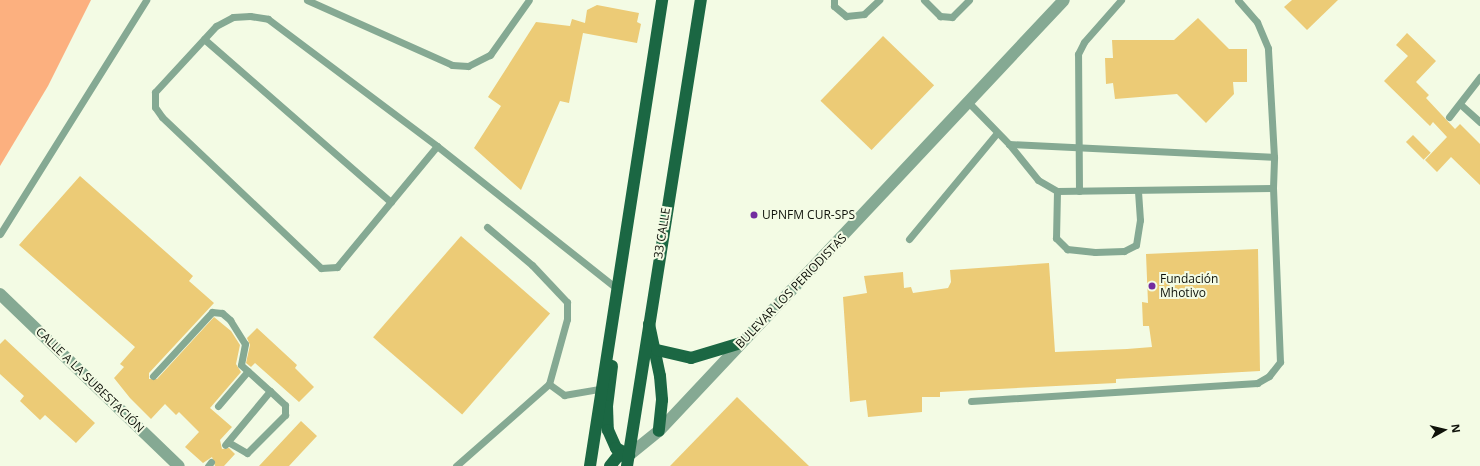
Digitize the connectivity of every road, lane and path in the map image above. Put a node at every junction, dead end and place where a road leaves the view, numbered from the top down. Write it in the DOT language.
graph roads {
  1 [pos="146,0"];
  2 [pos="306,0"];
  3 [pos="529,0"];
  4 [pos="662,0"];
  5 [pos="701,0"];
  6 [pos="834,0"];
  7 [pos="879,0"];
  8 [pos="924,0"];
  9 [pos="969,0"];
  10 [pos="1064,0"];
  11 [pos="1121,0"];
  12 [pos="1238,0"];
  13 [pos="204,39"];
  14 [pos="1480,77"];
  15 [pos="970,104"];
  16 [pos="1460,104"];
  17 [pos="1449,117"];
  18 [pos="1480,122"];
  19 [pos="997,133"];
  20 [pos="1009,144"];
  21 [pos="437,146"];
  22 [pos="1080,146"];
  23 [pos="1274,157"];
  24 [pos="1273,188"];
  25 [pos="1057,191"];
  26 [pos="1079,191"];
  27 [pos="1138,191"];
  28 [pos="391,202"];
  29 [pos="487,227"];
  30 [pos="0,234"];
  31 [pos="909,239"];
  32 [pos="615,287"];
  33 [pos="0,294"];
  34 [pos="648,320"];
  35 [pos="741,343"];
  36 [pos="656,350"];
  37 [pos="248,371"];
  38 [pos="153,376"];
  39 [pos="549,384"];
  40 [pos="605,388"];
  41 [pos="270,391"];
  42 [pos="971,401"];
  43 [pos="218,406"];
  44 [pos="658,432"];
  45 [pos="628,460"];
  46 [pos="179,466"];
  47 [pos="456,466"];
  48 [pos="590,466"];
  49 [pos="610,466"];
  1 -- 30 [label="lane"];
  2 -- 3 [label="lane"];
  4 -- 32 [label="main road"];
  5 -- 34 [label="main road, 33 CALLE"];
  6 -- 7 [label="lane"];
  8 -- 9 [label="lane"];
  10 -- 15 [label="street, BULEVAR LOS PERIODISTAS"];
  11 -- 22 [label="lane"];
  12 -- 23 [label="lane"];
  13 -- 21 [label="lane"];
  13 -- 28 [label="lane"];
  13 -- 28 [label="lane"];
  14 -- 16 [label="lane"];
  15 -- 19 [label="lane"];
  15 -- 35 [label="street, BULEVAR LOS PERIODISTAS"];
  16 -- 17 [label="lane"];
  16 -- 18 [label="lane"];
  19 -- 20 [label="lane"];
  19 -- 31 [label="lane"];
  20 -- 22 [label="lane"];
  20 -- 25 [label="lane"];
  21 -- 28 [label="lane"];
  21 -- 32 [label="lane"];
  22 -- 23 [label="lane"];
  22 -- 26 [label="lane"];
  23 -- 24 [label="lane"];
  24 -- 27 [label="lane"];
  24 -- 42 [label="lane"];
  25 -- 26 [label="lane"];
  25 -- 27 [label="lane"];
  26 -- 27 [label="lane"];
  29 -- 39 [label="lane"];
  32 -- 40 [label="main road"];
  33 -- 46 [label="street, CALLE A LA SUBESTACIÓN"];
  34 -- 36 [label="main road"];
  34 -- 45 [label="main road, 33 CALLE"];
  35 -- 36 [label="main road"];
  35 -- 44 [label="street, BULEVAR LOS PERIODISTAS"];
  36 -- 44 [label="main road"];
  37 -- 38 [label="lane"];
  37 -- 41 [label="lane"];
  37 -- 43 [label="lane"];
  39 -- 40 [label="lane"];
  39 -- 47 [label="lane"];
  40 -- 45 [label="main road"];
  40 -- 48 [label="main road"];
  41 -- 41 [label="lane"];
  44 -- 45 [label="street, BULEVAR LOS PERIODISTAS"];
  45 -- 49 [label="main road"];
}
